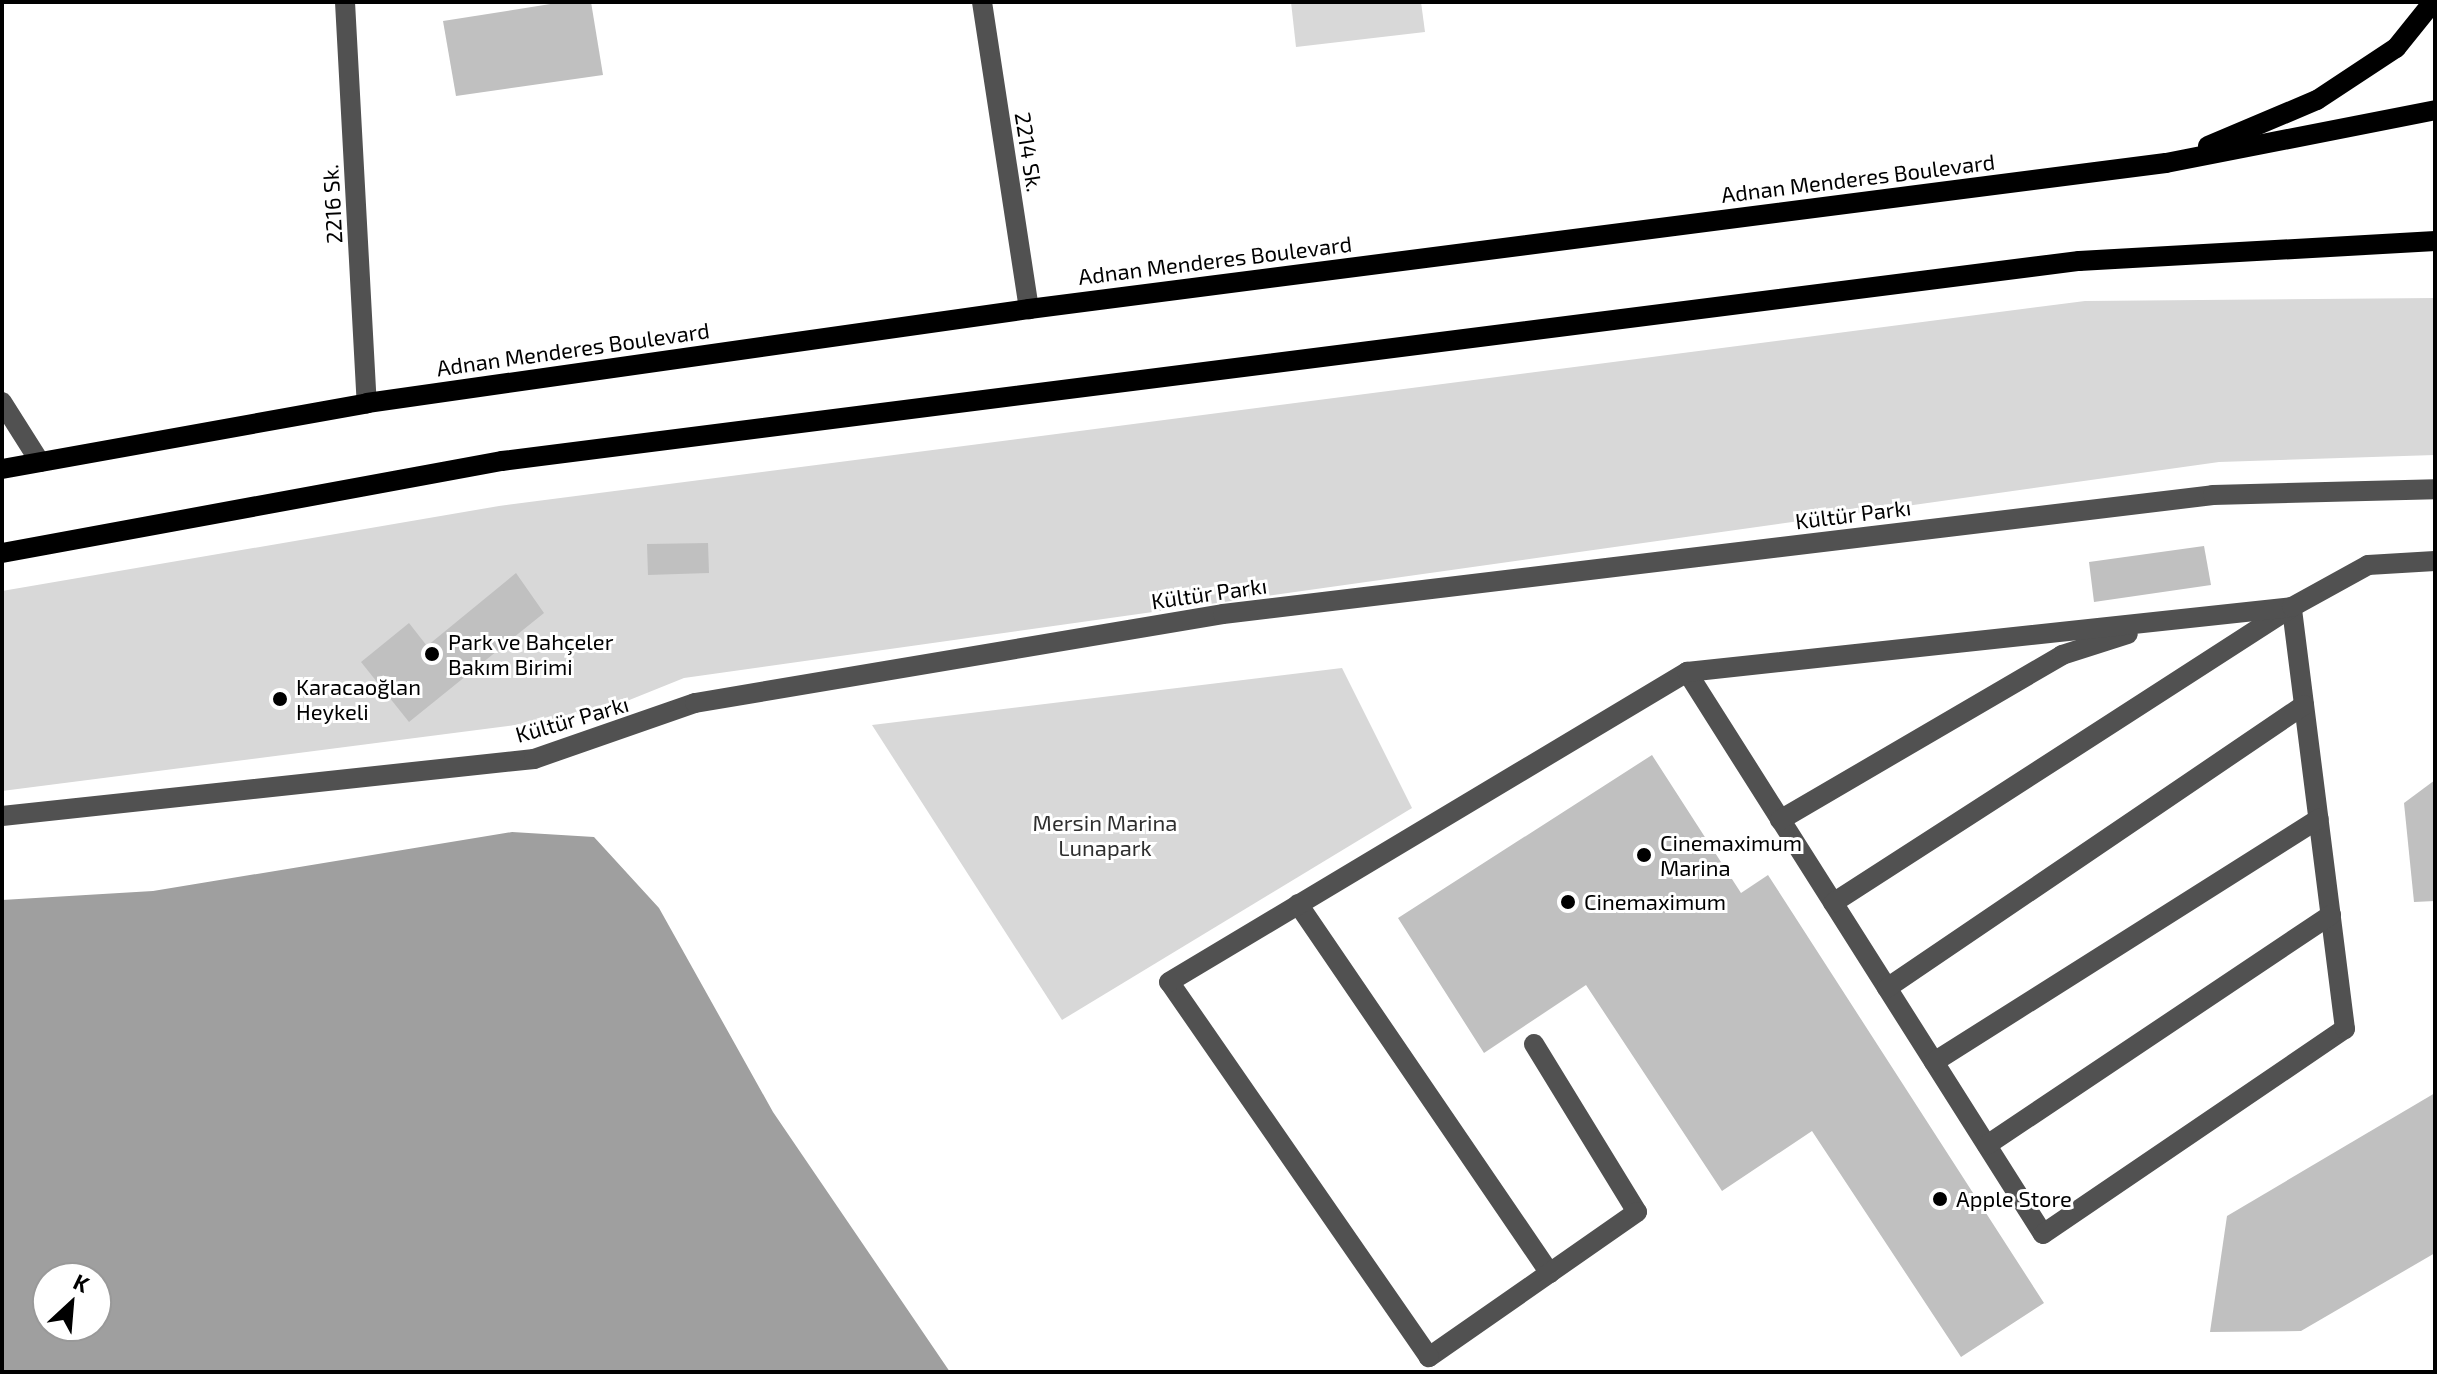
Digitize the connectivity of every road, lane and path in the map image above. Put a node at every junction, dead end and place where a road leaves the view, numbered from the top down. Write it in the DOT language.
graph roads {
  1 [pos="345,2"];
  2 [pos="982,2"];
  3 [pos="2433,2"];
  4 [pos="2435,110"];
  5 [pos="2166,163"];
  6 [pos="2435,241"];
  7 [pos="1029,309"];
  8 [pos="2,402"];
  9 [pos="367,403"];
  10 [pos="40,462"];
  11 [pos="2,469"];
  12 [pos="2435,489"];
  13 [pos="2,553"];
  14 [pos="2435,561"];
  15 [pos="2292,607"];
  16 [pos="2174,620"];
  17 [pos="1687,672"];
  18 [pos="2304,705"];
  19 [pos="2,816"];
  20 [pos="2319,819"];
  21 [pos="1780,820"];
  22 [pos="1833,903"];
  23 [pos="1298,904"];
  24 [pos="2331,915"];
  25 [pos="1887,988"];
  26 [pos="1534,1044"];
  27 [pos="1934,1062"];
  28 [pos="1987,1145"];
  29 [pos="1550,1273"];
  1 -- 9 [label="street, 2216 Sk."];
  2 -- 7 [label="street, 2214 Sk."];
  3 -- 5 [label="main road"];
  4 -- 5 [label="main road, Adnan Menderes Boulevard"];
  5 -- 7 [label="main road, Adnan Menderes Boulevard"];
  6 -- 13 [label="main road"];
  7 -- 9 [label="main road, Adnan Menderes Boulevard"];
  8 -- 10 [label="street"];
  9 -- 10 [label="main road, Adnan Menderes Boulevard"];
  10 -- 11 [label="main road, Adnan Menderes Boulevard"];
  12 -- 19 [label="street, Kültür Parkı"];
  14 -- 15 [label="street"];
  15 -- 16 [label="street"];
  15 -- 18 [label="street"];
  15 -- 22 [label="street"];
  16 -- 17 [label="street"];
  16 -- 21 [label="street"];
  17 -- 21 [label="street"];
  17 -- 23 [label="street"];
  18 -- 20 [label="street"];
  18 -- 25 [label="street"];
  20 -- 24 [label="street"];
  20 -- 27 [label="street"];
  21 -- 22 [label="street"];
  22 -- 25 [label="street"];
  23 -- 29 [label="street"];
  23 -- 29 [label="street"];
  24 -- 28 [label="street"];
  24 -- 28 [label="street"];
  25 -- 27 [label="street"];
  26 -- 29 [label="street"];
  27 -- 28 [label="street"];
}
